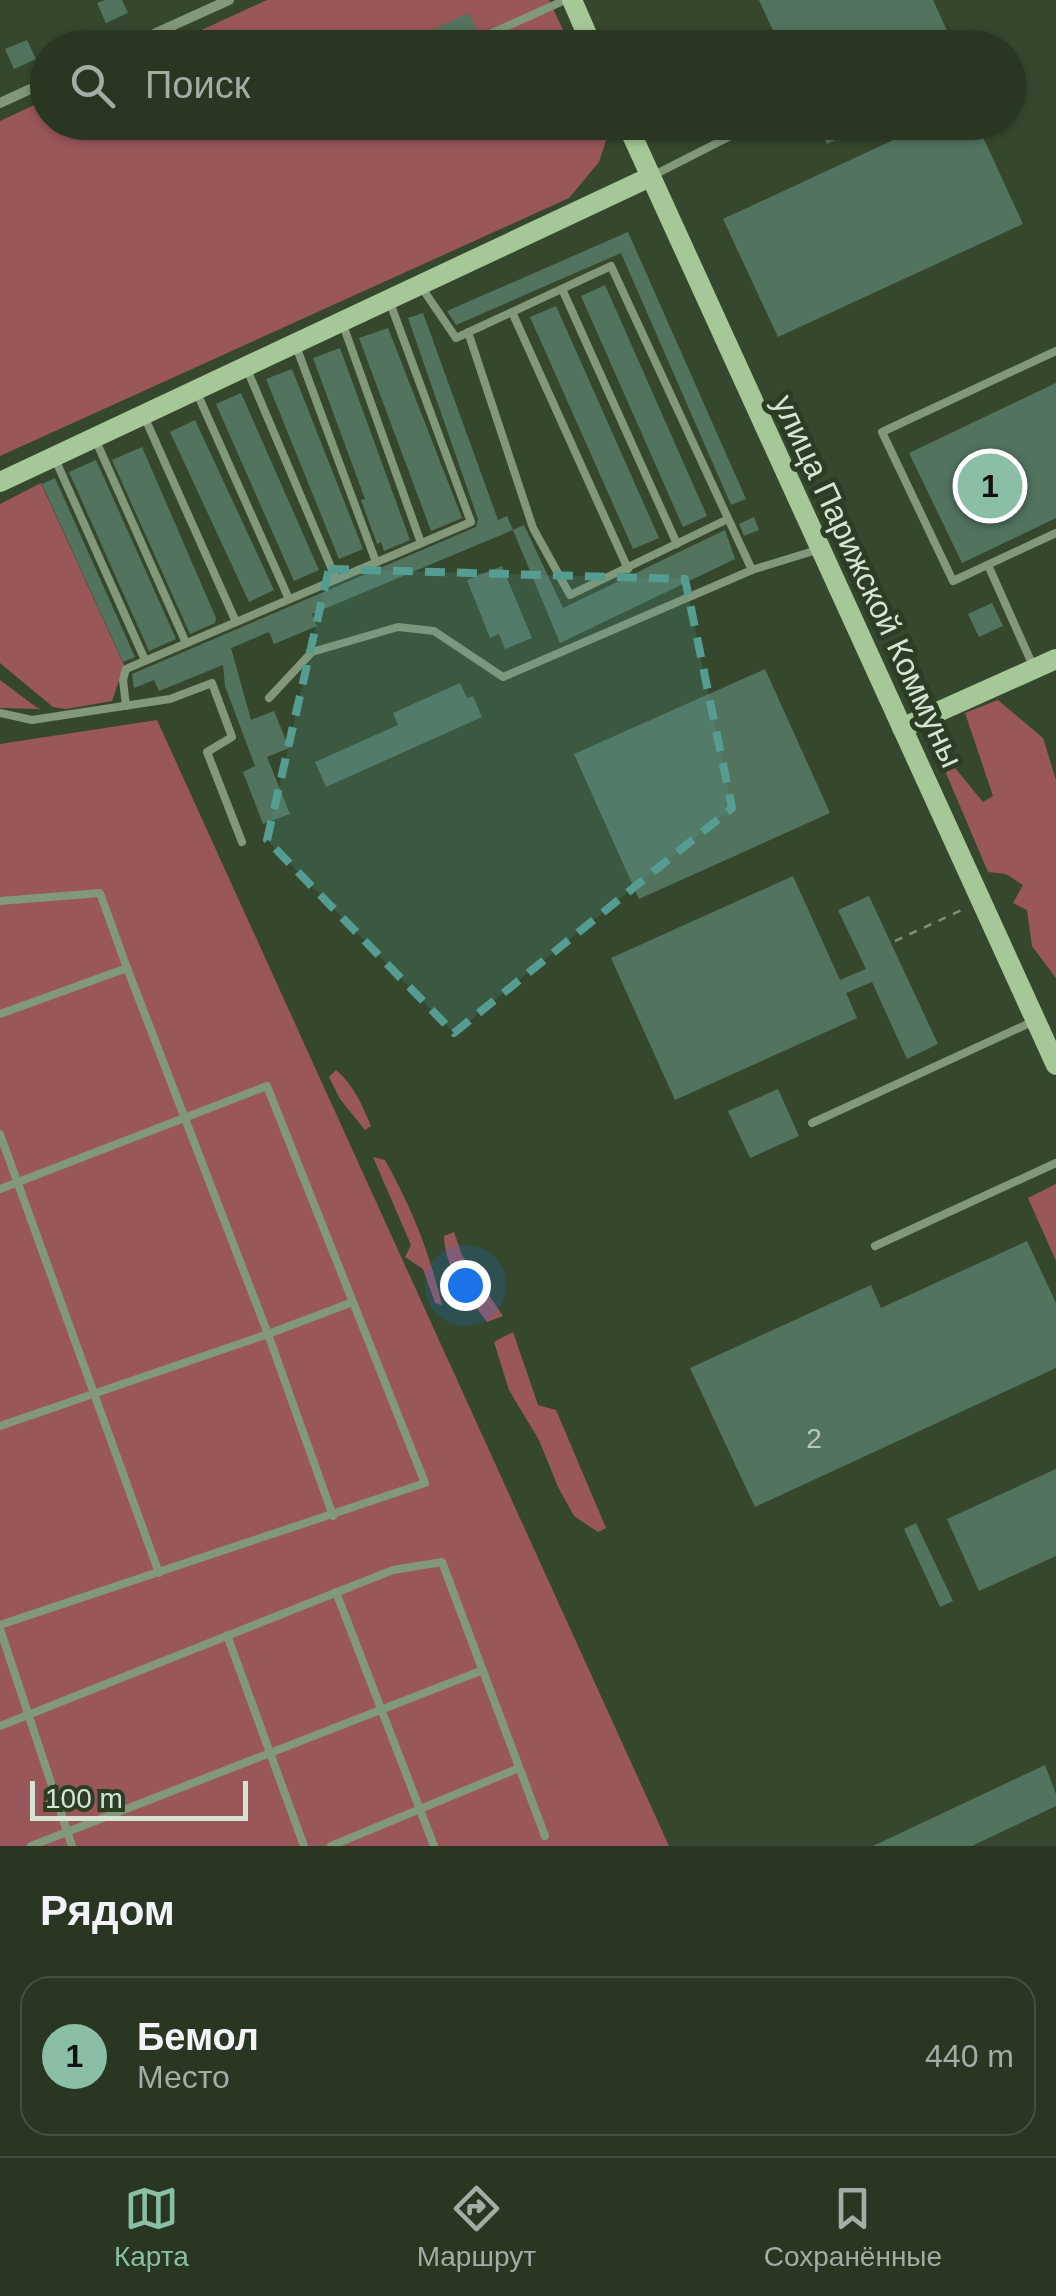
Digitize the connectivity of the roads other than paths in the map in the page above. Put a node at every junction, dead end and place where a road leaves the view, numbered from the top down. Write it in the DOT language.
graph roads {
  1 [pos="229,0"];
  2 [pos="568,0"];
  3 [pos="163,30"];
  4 [pos="499,30"];
  5 [pos="584,30"];
  6 [pos="30,89"];
  7 [pos="0,102"];
  8 [pos="634,140"];
  9 [pos="722,140"];
  10 [pos="650,176"];
  11 [pos="420,285"];
  12 [pos="562,289"];
  13 [pos="388,300"];
  14 [pos="512,312"];
  15 [pos="342,322"];
  16 [pos="468,332"];
  17 [pos="296,344"];
  18 [pos="1056,351"];
  19 [pos="246,367"];
  20 [pos="196,390"];
  21 [pos="143,415"];
  22 [pos="94,438"];
  23 [pos="55,457"];
  24 [pos="0,482"];
  25 [pos="728,519"];
  26 [pos="1056,533"];
  27 [pos="421,543"];
  28 [pos="676,544"];
  29 [pos="820,549"];
  30 [pos="376,562"];
  31 [pos="988,565"];
  32 [pos="628,568"];
  33 [pos="752,570"];
  34 [pos="336,579"];
  35 [pos="289,599"];
  36 [pos="236,622"];
  37 [pos="186,643"];
  38 [pos="1056,659"];
  39 [pos="145,660"];
  40 [pos="1034,668"];
  41 [pos="269,698"];
  42 [pos="126,706"];
  43 [pos="0,713"];
  44 [pos="902,728"];
  45 [pos="242,842"];
  46 [pos="0,900"];
  47 [pos="127,968"];
  48 [pos="0,1014"];
  49 [pos="1036,1020"];
  50 [pos="1056,1065"];
  51 [pos="185,1118"];
  52 [pos="812,1123"];
  53 [pos="0,1134"];
  54 [pos="1056,1163"];
  55 [pos="18,1182"];
  56 [pos="0,1189"];
  57 [pos="875,1246"];
  58 [pos="353,1302"];
  59 [pos="268,1334"];
  60 [pos="94,1393"];
  61 [pos="0,1426"];
  62 [pos="333,1516"];
  63 [pos="159,1573"];
  64 [pos="336,1592"];
  65 [pos="0,1627"];
  66 [pos="228,1635"];
  67 [pos="483,1670"];
  68 [pos="381,1710"];
  69 [pos="27,1715"];
  70 [pos="0,1726"];
  71 [pos="270,1752"];
  72 [pos="519,1768"];
  73 [pos="420,1810"];
  74 [pos="67,1830"];
  75 [pos="545,1836"];
  76 [pos="32,1846"];
  77 [pos="72,1846"];
  78 [pos="304,1846"];
  79 [pos="330,1846"];
  80 [pos="434,1846"];
  1 -- 3 [label="street"];
  2 -- 4 [label="lane"];
  2 -- 5 [label="main road"];
  6 -- 7 [label="street"];
  8 -- 10 [label="main road, улица Парижской Коммуны"];
  9 -- 10 [label="lane"];
  10 -- 11 [label="main road"];
  10 -- 29 [label="main road, улица Парижской Коммуны"];
  11 -- 13 [label="main road"];
  11 -- 16 [label="lane"];
  12 -- 14 [label="lane"];
  12 -- 25 [label="lane"];
  12 -- 28 [label="lane"];
  13 -- 15 [label="main road"];
  13 -- 27 [label="lane"];
  14 -- 16 [label="lane"];
  14 -- 32 [label="lane"];
  15 -- 17 [label="main road"];
  15 -- 27 [label="lane"];
  16 -- 32 [label="lane"];
  17 -- 19 [label="main road"];
  17 -- 30 [label="lane"];
  18 -- 31 [label="lane"];
  19 -- 20 [label="main road"];
  19 -- 34 [label="lane"];
  20 -- 21 [label="main road"];
  20 -- 35 [label="lane"];
  21 -- 22 [label="main road"];
  21 -- 36 [label="lane"];
  22 -- 23 [label="main road"];
  22 -- 37 [label="lane"];
  23 -- 24 [label="main road"];
  23 -- 39 [label="lane"];
  25 -- 28 [label="lane"];
  25 -- 33 [label="lane"];
  26 -- 31 [label="lane"];
  27 -- 30 [label="lane"];
  28 -- 32 [label="lane"];
  29 -- 33 [label="lane"];
  29 -- 44 [label="main road, улица Парижской Коммуны"];
  30 -- 34 [label="lane"];
  31 -- 40 [label="lane"];
  33 -- 41 [label="lane"];
  34 -- 35 [label="lane"];
  35 -- 36 [label="lane"];
  36 -- 37 [label="lane"];
  37 -- 39 [label="lane"];
  38 -- 40 [label="main road"];
  39 -- 42 [label="lane"];
  40 -- 44 [label="main road"];
  42 -- 43 [label="lane"];
  42 -- 45 [label="lane"];
  44 -- 49 [label="main road, улица Парижской Коммуны"];
  46 -- 47 [label="lane"];
  47 -- 48 [label="lane"];
  47 -- 51 [label="lane"];
  49 -- 50 [label="main road, улица Парижской Коммуны"];
  49 -- 52 [label="lane"];
  51 -- 55 [label="lane"];
  51 -- 58 [label="lane"];
  51 -- 59 [label="lane"];
  53 -- 55 [label="lane"];
  54 -- 57 [label="lane"];
  55 -- 56 [label="lane"];
  55 -- 60 [label="lane"];
  58 -- 59 [label="lane"];
  58 -- 62 [label="lane"];
  59 -- 60 [label="lane"];
  59 -- 62 [label="lane"];
  60 -- 61 [label="lane"];
  60 -- 63 [label="lane"];
  62 -- 63 [label="lane"];
  63 -- 65 [label="lane"];
  64 -- 66 [label="lane"];
  64 -- 67 [label="lane"];
  64 -- 68 [label="lane"];
  65 -- 69 [label="lane"];
  66 -- 69 [label="lane"];
  66 -- 71 [label="lane"];
  67 -- 68 [label="lane"];
  67 -- 72 [label="lane"];
  68 -- 71 [label="lane"];
  68 -- 73 [label="lane"];
  69 -- 70 [label="lane"];
  69 -- 74 [label="lane"];
  71 -- 74 [label="lane"];
  71 -- 78 [label="lane"];
  72 -- 73 [label="lane"];
  72 -- 75 [label="lane"];
  73 -- 79 [label="lane"];
  73 -- 80 [label="lane"];
  74 -- 76 [label="lane"];
  74 -- 77 [label="lane"];
}
